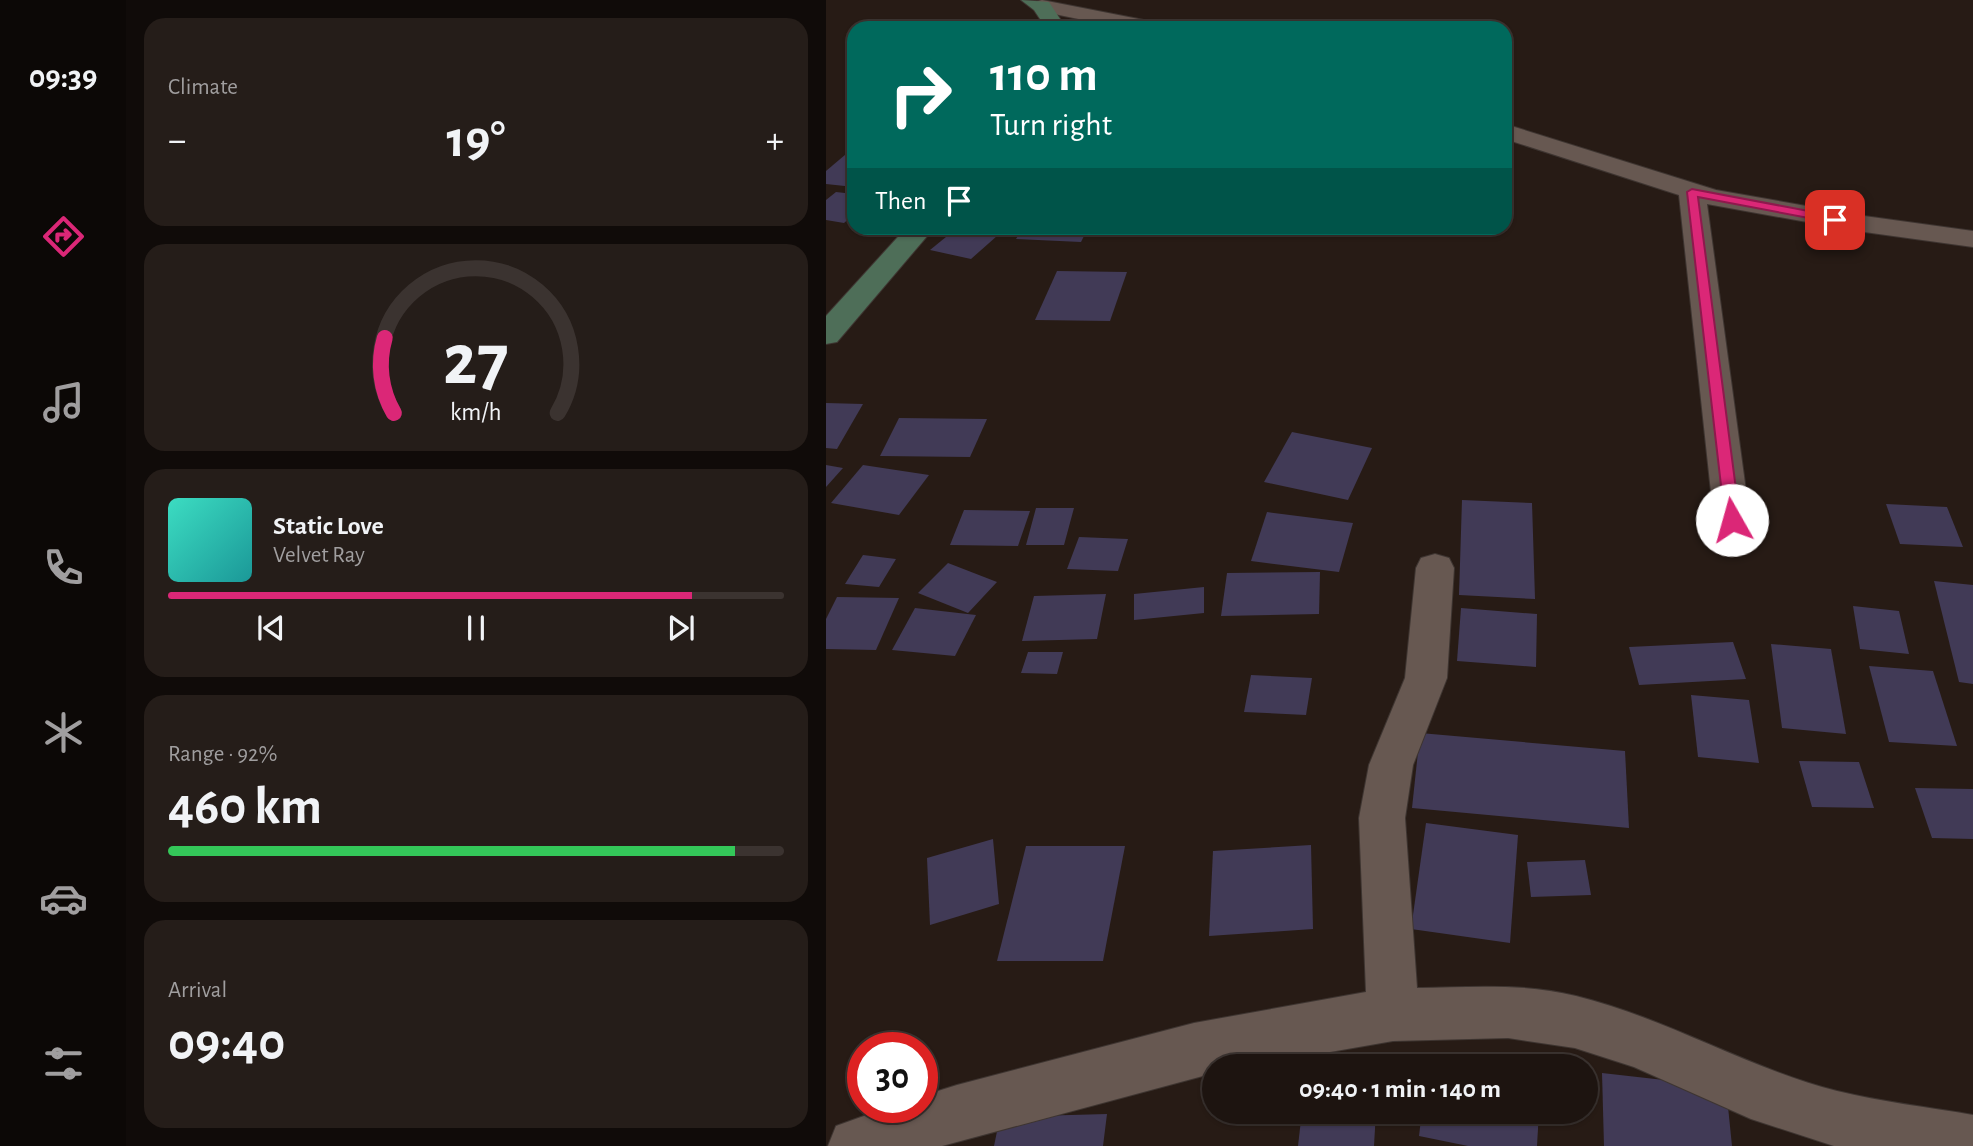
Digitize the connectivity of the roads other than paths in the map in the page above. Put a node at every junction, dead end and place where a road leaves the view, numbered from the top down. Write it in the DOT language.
graph roads {
  1 [pos="1037,3"];
  2 [pos="1051,21"];
  3 [pos="1121,21"];
  4 [pos="1512,133"];
  5 [pos="1692,192"];
  6 [pos="914,235"];
  7 [pos="1973,239"];
  8 [pos="826,335"];
  9 [pos="1732,520"];
  10 [pos="1435,568"];
  11 [pos="1393,1015"];
  12 [pos="1973,1143"];
  13 [pos="856,1146"];
  1 -- 2 [label="street"];
  1 -- 3 [label="street"];
  4 -- 5 [label="street"];
  5 -- 7 [label="street"];
  5 -- 9 [label="street"];
  6 -- 8 [label="street"];
  10 -- 11 [label="street"];
  11 -- 12 [label="street"];
  11 -- 13 [label="street"];
}
